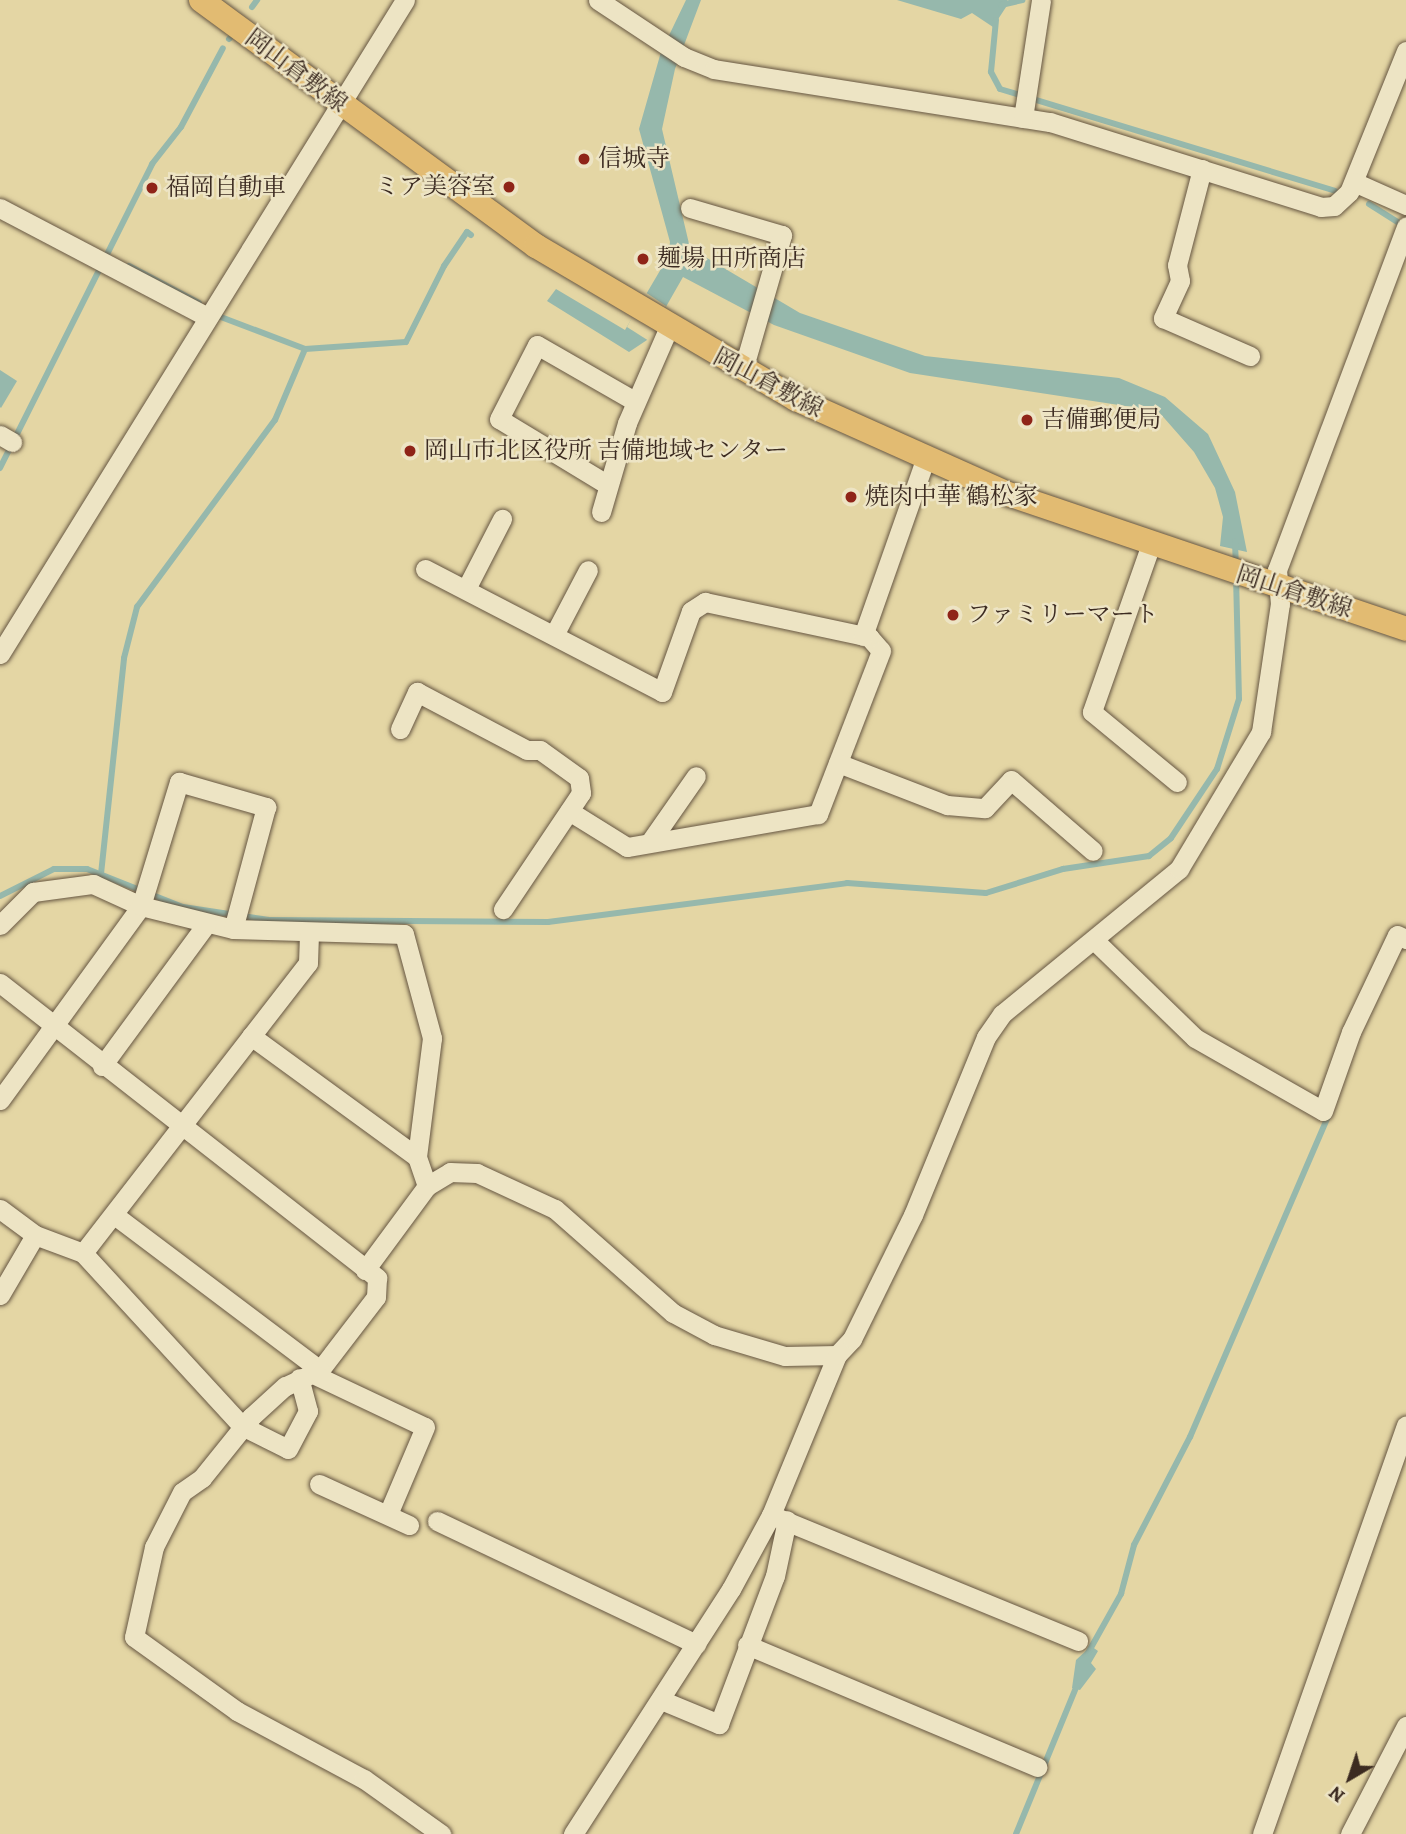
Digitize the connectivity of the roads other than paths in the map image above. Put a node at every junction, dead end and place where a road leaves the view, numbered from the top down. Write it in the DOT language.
graph roads {
  1 [pos="201,0"];
  2 [pos="405,0"];
  3 [pos="598,0"];
  4 [pos="1041,1"];
  5 [pos="1406,51"];
  6 [pos="339,103"];
  7 [pos="1026,103"];
  8 [pos="1202,169"];
  9 [pos="1353,183"];
  10 [pos="1406,205"];
  11 [pos="0,208"];
  12 [pos="690,208"];
  13 [pos="1405,228"];
  14 [pos="209,313"];
  15 [pos="663,326"];
  16 [pos="1250,356"];
  17 [pos="743,370"];
  18 [pos="636,402"];
  19 [pos="925,460"];
  20 [pos="608,485"];
  21 [pos="601,512"];
  22 [pos="502,519"];
  23 [pos="1151,544"];
  24 [pos="425,569"];
  25 [pos="588,570"];
  26 [pos="1268,583"];
  27 [pos="466,589"];
  28 [pos="1406,629"];
  29 [pos="554,635"];
  30 [pos="863,636"];
  31 [pos="0,654"];
  32 [pos="400,729"];
  33 [pos="838,763"];
  34 [pos="696,776"];
  35 [pos="1177,782"];
  36 [pos="569,811"];
  37 [pos="650,842"];
  38 [pos="1093,851"];
  39 [pos="144,897"];
  40 [pos="503,909"];
  41 [pos="235,920"];
  42 [pos="207,923"];
  43 [pos="0,925"];
  44 [pos="309,936"];
  45 [pos="1403,938"];
  46 [pos="1095,941"];
  47 [pos="0,983"];
  48 [pos="55,1027"];
  49 [pos="251,1036"];
  50 [pos="102,1066"];
  51 [pos="0,1100"];
  52 [pos="179,1129"];
  53 [pos="417,1157"];
  54 [pos="427,1186"];
  55 [pos="0,1209"];
  56 [pos="114,1215"];
  57 [pos="35,1235"];
  58 [pos="83,1253"];
  59 [pos="365,1270"];
  60 [pos="0,1295"];
  61 [pos="836,1355"];
  62 [pos="312,1375"];
  63 [pos="242,1426"];
  64 [pos="1406,1426"];
  65 [pos="319,1484"];
  66 [pos="388,1514"];
  67 [pos="779,1518"];
  68 [pos="437,1521"];
  69 [pos="410,1525"];
  70 [pos="1079,1641"];
  71 [pos="696,1644"];
  72 [pos="747,1645"];
  73 [pos="662,1700"];
  74 [pos="1406,1726"];
  75 [pos="1037,1767"];
  76 [pos="441,1834"];
  77 [pos="573,1834"];
  78 [pos="1262,1834"];
  79 [pos="1350,1834"];
  1 -- 6 [label="main road, 岡山倉敷線"];
  2 -- 6 [label="street"];
  3 -- 7 [label="street"];
  4 -- 7 [label="street"];
  5 -- 9 [label="street"];
  6 -- 14 [label="street"];
  6 -- 15 [label="main road, 岡山倉敷線"];
  7 -- 8 [label="street"];
  8 -- 9 [label="street"];
  8 -- 16 [label="street"];
  9 -- 10 [label="street"];
  11 -- 14 [label="street"];
  12 -- 17 [label="street"];
  13 -- 26 [label="street"];
  14 -- 31 [label="street"];
  15 -- 17 [label="main road, 岡山倉敷線"];
  15 -- 18 [label="street"];
  17 -- 19 [label="main road, 岡山倉敷線"];
  18 -- 20 [label="street"];
  18 -- 20 [label="street"];
  19 -- 23 [label="main road, 岡山倉敷線"];
  19 -- 30 [label="street"];
  20 -- 21 [label="street"];
  22 -- 27 [label="street"];
  23 -- 26 [label="main road, 岡山倉敷線"];
  23 -- 35 [label="street"];
  24 -- 27 [label="street"];
  25 -- 29 [label="street"];
  26 -- 28 [label="main road, 岡山倉敷線"];
  26 -- 46 [label="street"];
  27 -- 29 [label="street"];
  29 -- 30 [label="street"];
  30 -- 33 [label="street"];
  32 -- 36 [label="street"];
  33 -- 37 [label="street"];
  33 -- 38 [label="street"];
  34 -- 37 [label="street"];
  36 -- 37 [label="street"];
  36 -- 40 [label="street"];
  39 -- 41 [label="street"];
  39 -- 42 [label="street"];
  39 -- 43 [label="street"];
  39 -- 48 [label="street"];
  41 -- 42 [label="street"];
  41 -- 44 [label="street"];
  42 -- 50 [label="street"];
  44 -- 49 [label="street"];
  44 -- 53 [label="street"];
  45 -- 46 [label="street"];
  46 -- 61 [label="street"];
  47 -- 48 [label="street"];
  48 -- 50 [label="street"];
  48 -- 51 [label="street"];
  49 -- 52 [label="street"];
  49 -- 53 [label="street"];
  50 -- 52 [label="street"];
  52 -- 56 [label="street"];
  52 -- 59 [label="street"];
  53 -- 54 [label="street"];
  54 -- 59 [label="street"];
  54 -- 61 [label="street"];
  55 -- 57 [label="street"];
  56 -- 58 [label="street"];
  56 -- 62 [label="street"];
  57 -- 58 [label="street"];
  57 -- 60 [label="street"];
  58 -- 63 [label="street"];
  59 -- 62 [label="street"];
  61 -- 67 [label="street"];
  62 -- 63 [label="street"];
  62 -- 63 [label="street"];
  62 -- 66 [label="street"];
  63 -- 76 [label="street"];
  64 -- 78 [label="street"];
  65 -- 66 [label="street"];
  66 -- 69 [label="street"];
  67 -- 70 [label="street"];
  67 -- 71 [label="street"];
  67 -- 72 [label="street"];
  68 -- 71 [label="street"];
  71 -- 73 [label="street"];
  72 -- 73 [label="street"];
  72 -- 75 [label="street"];
  73 -- 77 [label="street"];
  74 -- 79 [label="street"];
}
